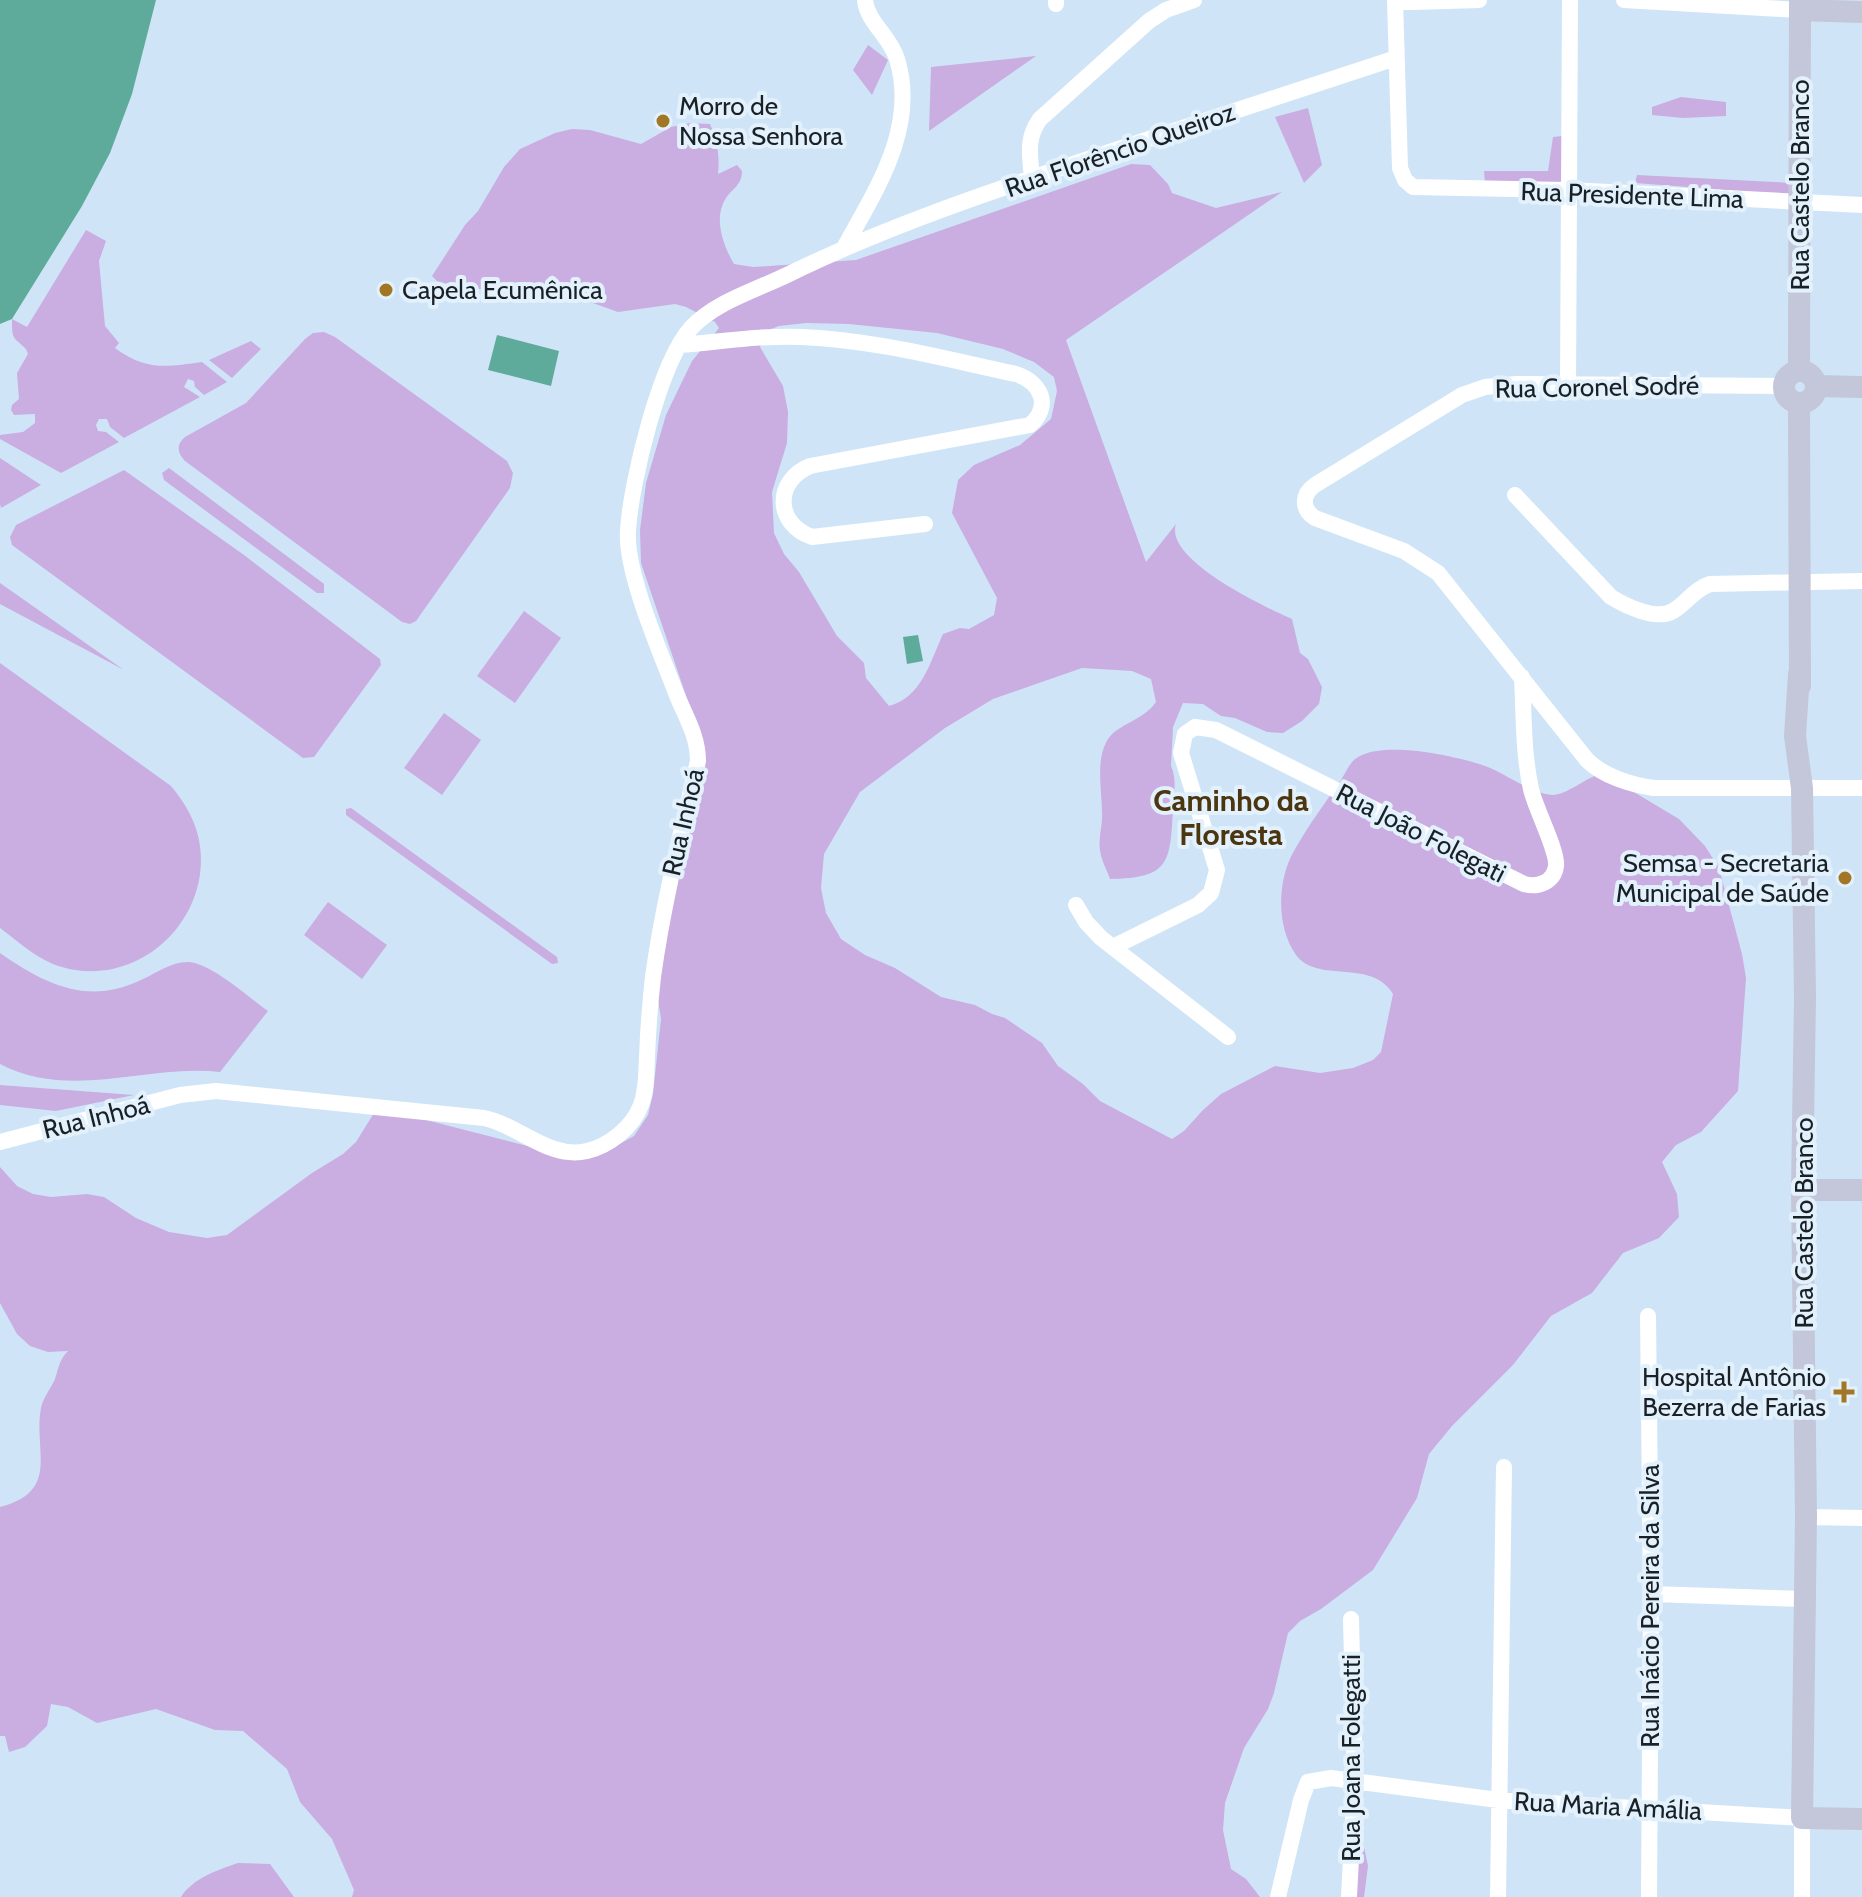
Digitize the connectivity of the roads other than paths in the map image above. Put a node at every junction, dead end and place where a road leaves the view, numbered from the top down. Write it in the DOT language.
graph roads {
  1 [pos="865,0"];
  2 [pos="1194,0"];
  3 [pos="1395,0"];
  4 [pos="1479,0"];
  5 [pos="1570,0"];
  6 [pos="1624,0"];
  7 [pos="1800,5"];
  8 [pos="1862,12"];
  9 [pos="1396,58"];
  10 [pos="1032,178"];
  11 [pos="1569,190"];
  12 [pos="1800,202"];
  13 [pos="1862,205"];
  14 [pos="845,246"];
  15 [pos="679,345"];
  16 [pos="1791,378"];
  17 [pos="1568,385"];
  18 [pos="1816,386"];
  19 [pos="1862,387"];
  20 [pos="1799,403"];
  21 [pos="1515,495"];
  22 [pos="925,524"];
  23 [pos="1862,581"];
  24 [pos="1800,582"];
  25 [pos="1522,677"];
  26 [pos="1802,788"];
  27 [pos="1862,788"];
  28 [pos="1076,905"];
  29 [pos="1113,947"];
  30 [pos="1228,1037"];
  31 [pos="0,1142"];
  32 [pos="1802,1190"];
  33 [pos="1862,1190"];
  34 [pos="1648,1316"];
  35 [pos="1504,1467"];
  36 [pos="1806,1517"];
  37 [pos="1862,1518"];
  38 [pos="1651,1594"];
  39 [pos="1804,1599"];
  40 [pos="1351,1619"];
  41 [pos="1355,1781"];
  42 [pos="1498,1800"];
  43 [pos="1651,1808"];
  44 [pos="1802,1818"];
  45 [pos="1862,1819"];
  46 [pos="1278,1897"];
  47 [pos="1349,1897"];
  48 [pos="1498,1897"];
  49 [pos="1649,1897"];
  50 [pos="1802,1897"];
  1 -- 14 [label="street"];
  2 -- 10 [label="street"];
  3 -- 4 [label="street"];
  3 -- 9 [label="street"];
  5 -- 11 [label="street"];
  6 -- 7 [label="street"];
  7 -- 8 [label="street"];
  7 -- 12 [label="street, Rua Castelo Branco"];
  9 -- 10 [label="street, Rua Florêncio Queiroz"];
  9 -- 11 [label="street, Rua Presidente Lima"];
  10 -- 14 [label="street, Rua Florêncio Queiroz"];
  11 -- 12 [label="street, Rua Presidente Lima"];
  11 -- 17 [label="street"];
  12 -- 13 [label="street, Rua Presidente Lima"];
  12 -- 16 [label="street, Rua Castelo Branco"];
  14 -- 15 [label="street, Rua Inhoá"];
  15 -- 22 [label="street"];
  15 -- 31 [label="street, Rua Inhoá"];
  16 -- 17 [label="street, Rua Coronel Sodré"];
  16 -- 18 [label="street"];
  16 -- 20 [label="street"];
  17 -- 25 [label="street, Rua Coronel Sodré"];
  18 -- 19 [label="street"];
  18 -- 20 [label="street"];
  20 -- 24 [label="street, Rua Castelo Branco"];
  21 -- 24 [label="street"];
  23 -- 24 [label="street"];
  24 -- 26 [label="street, Rua Castelo Branco"];
  25 -- 26 [label="street"];
  25 -- 29 [label="street, Rua João Folegati"];
  26 -- 27 [label="street"];
  26 -- 32 [label="street, Rua Castelo Branco"];
  28 -- 29 [label="street"];
  29 -- 30 [label="street"];
  32 -- 33 [label="street"];
  32 -- 36 [label="street, Rua Castelo Branco"];
  34 -- 38 [label="street, Rua Inácio Pereira da Silva"];
  35 -- 42 [label="street"];
  36 -- 37 [label="street"];
  36 -- 39 [label="street, Rua Castelo Branco"];
  38 -- 39 [label="street"];
  38 -- 43 [label="street, Rua Inácio Pereira da Silva"];
  39 -- 44 [label="street, Rua Castelo Branco"];
  40 -- 41 [label="street, Rua Joana Folegatti"];
  41 -- 42 [label="street, Rua Maria Amália"];
  41 -- 46 [label="street, Rua Maria Amália"];
  41 -- 47 [label="street, Rua Joana Folegatti"];
  42 -- 43 [label="street, Rua Maria Amália"];
  42 -- 48 [label="street"];
  43 -- 44 [label="street, Rua Maria Amália"];
  43 -- 49 [label="street, Rua Inácio Pereira da Silva"];
  44 -- 45 [label="street, Rua Maria Amália"];
  44 -- 50 [label="street, Rua Castelo Branco"];
}
